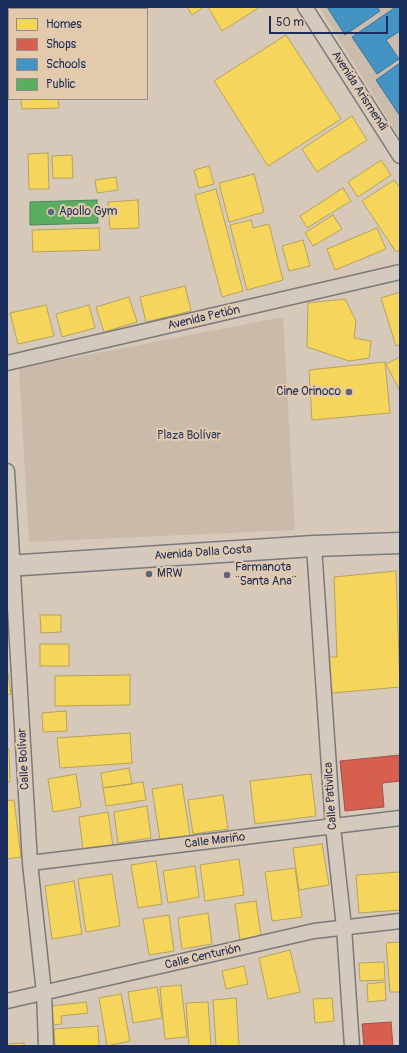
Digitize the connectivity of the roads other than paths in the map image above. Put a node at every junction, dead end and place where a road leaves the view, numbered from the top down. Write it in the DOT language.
graph roads {
  1 [pos="305,7"];
  2 [pos="400,156"];
  3 [pos="400,272"];
  4 [pos="7,363"];
  5 [pos="7,472"];
  6 [pos="400,543"];
  7 [pos="314,546"];
  8 [pos="10,566"];
  9 [pos="400,818"];
  10 [pos="333,827"];
  11 [pos="30,863"];
  12 [pos="400,921"];
  13 [pos="344,927"];
  14 [pos="44,993"];
  15 [pos="7,1001"];
  16 [pos="46,1046"];
  17 [pos="352,1046"];
  1 -- 2 [label="street, Avenida Arismendi"];
  3 -- 4 [label="street, Avenida Petión"];
  5 -- 8 [label="street, Calle Bolívar"];
  6 -- 7 [label="main road, Avenida Dalla Costa"];
  7 -- 8 [label="main road, Avenida Dalla Costa"];
  7 -- 10 [label="street, Calle Pativilca"];
  8 -- 11 [label="street, Calle Bolívar"];
  9 -- 10 [label="street, Calle Mariño"];
  10 -- 11 [label="street, Calle Mariño"];
  10 -- 13 [label="street, Calle Pativilca"];
  11 -- 14 [label="street, Calle Bolívar"];
  12 -- 13 [label="street, Calle Centurión"];
  13 -- 14 [label="street, Calle Centurión"];
  13 -- 17 [label="street, Calle Pativilca"];
  14 -- 15 [label="street, Calle Centurión"];
  14 -- 16 [label="street, Calle Bolívar"];
}
